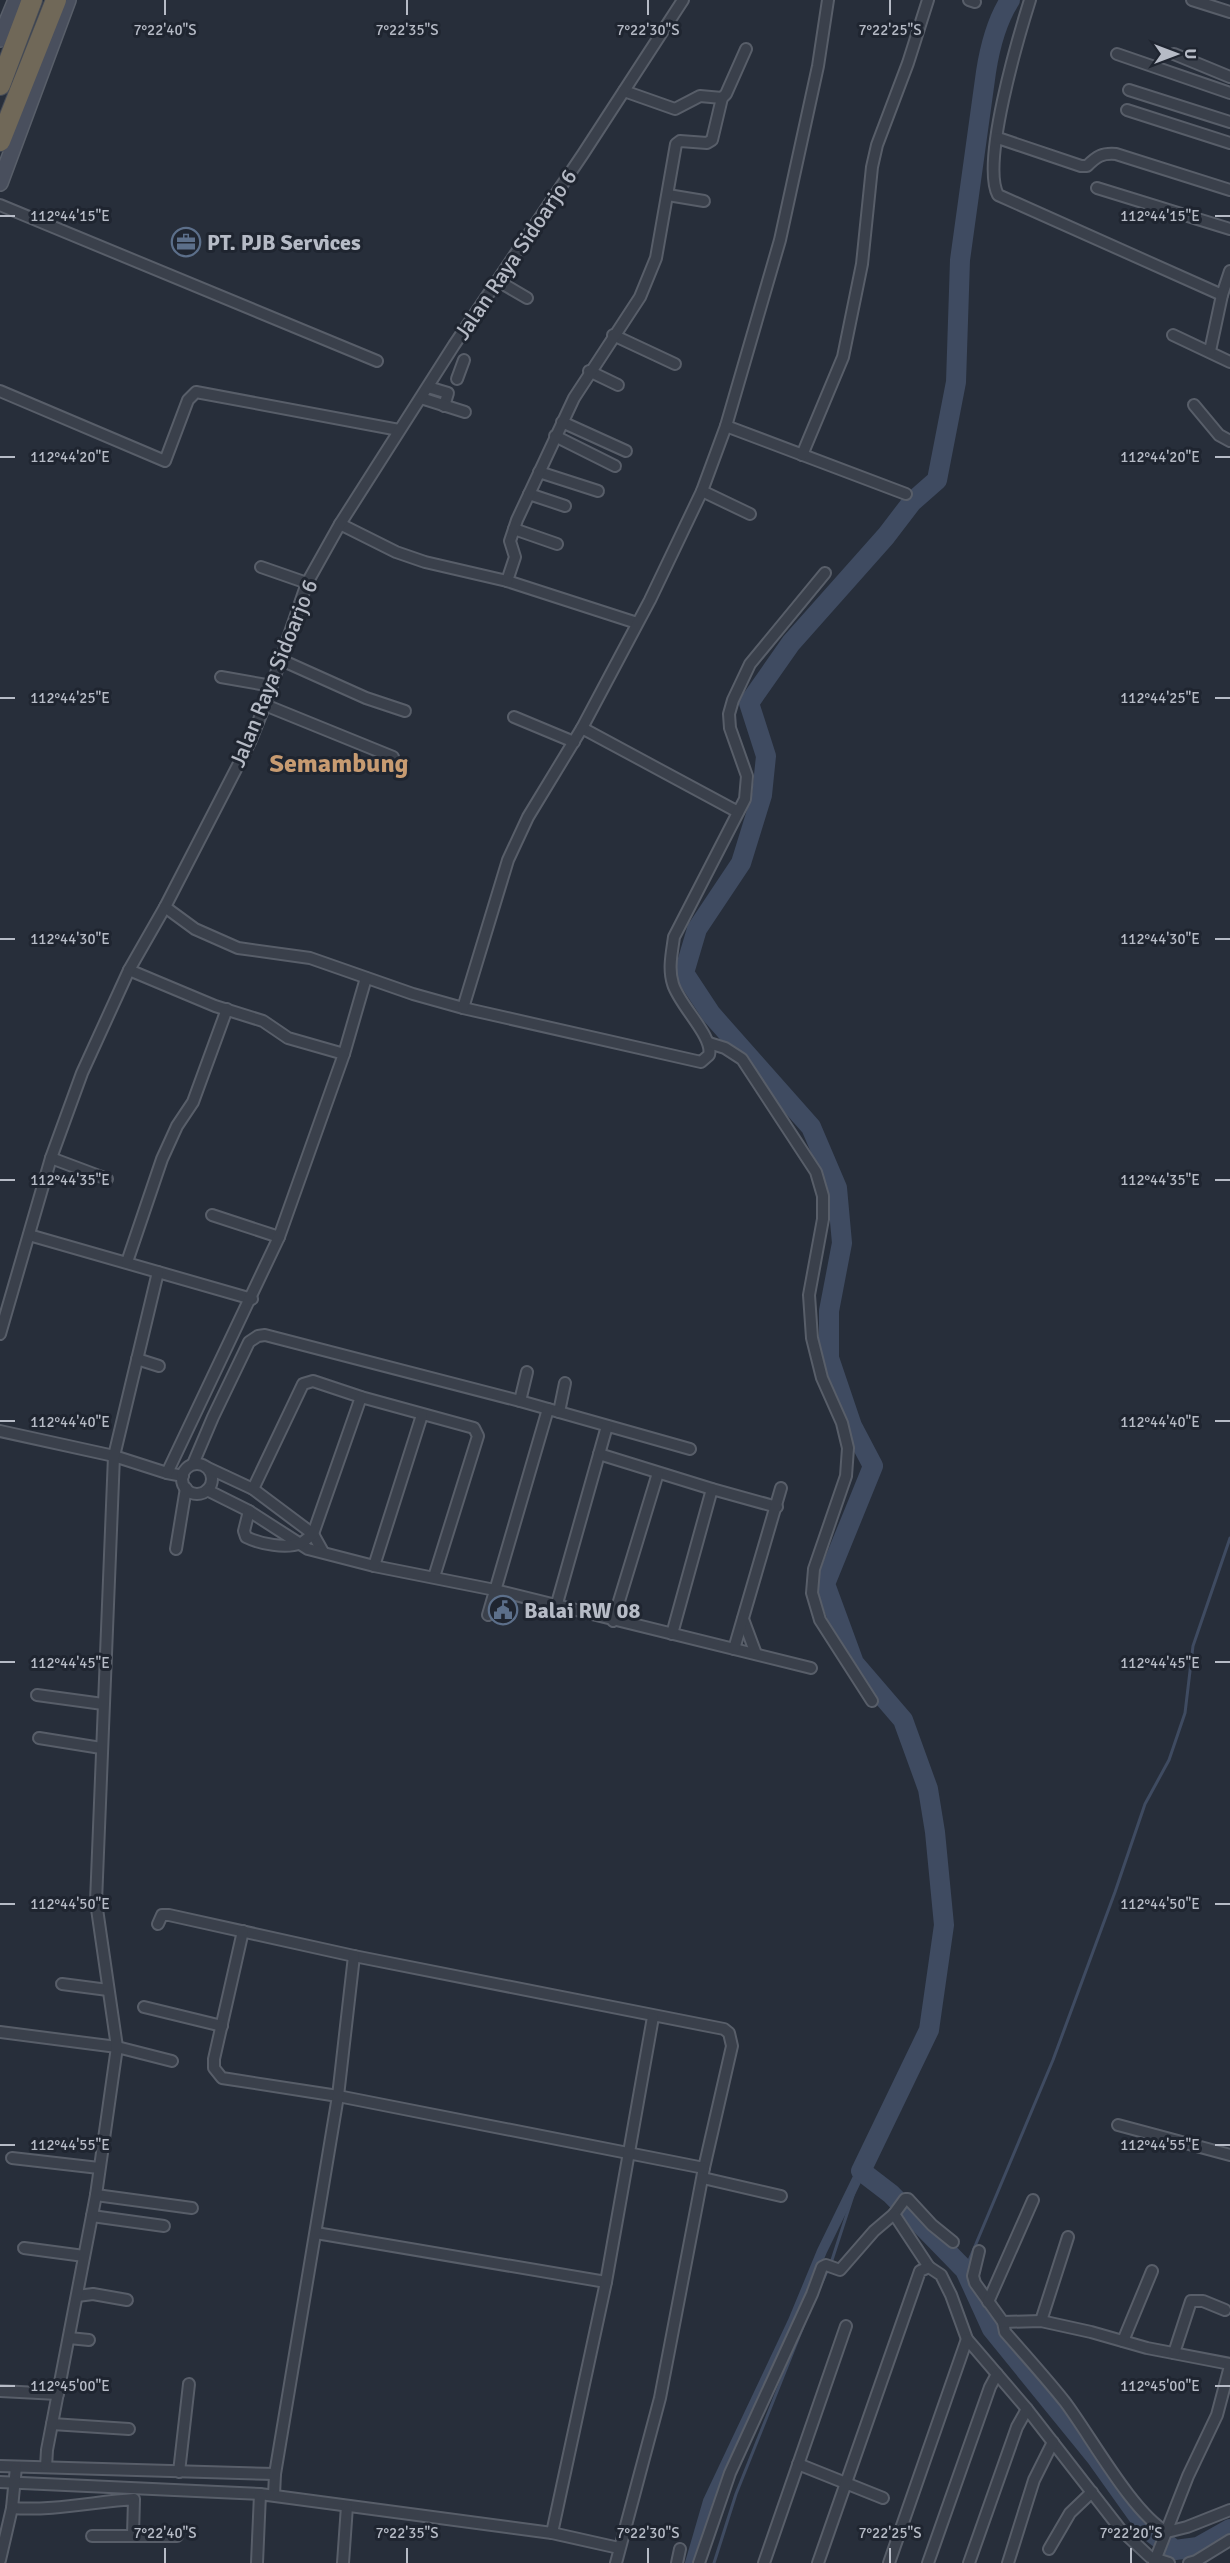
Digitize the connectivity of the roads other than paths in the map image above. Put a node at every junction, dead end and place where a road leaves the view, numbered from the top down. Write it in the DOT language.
graph roads {
  1 [pos="16,0"];
  2 [pos="32,0"];
  3 [pos="56,0"];
  4 [pos="68,0"];
  5 [pos="683,0"];
  6 [pos="828,0"];
  7 [pos="928,0"];
  8 [pos="1030,0"];
  9 [pos="1192,0"];
  10 [pos="1230,12"];
  11 [pos="0,39"];
  12 [pos="746,49"];
  13 [pos="1117,54"];
  14 [pos="1174,54"];
  15 [pos="39,57"];
  16 [pos="1230,77"];
  17 [pos="0,85"];
  18 [pos="1129,90"];
  19 [pos="624,92"];
  20 [pos="1230,93"];
  21 [pos="722,98"];
  22 [pos="1127,110"];
  23 [pos="1230,122"];
  24 [pos="998,138"];
  25 [pos="0,141"];
  26 [pos="1230,143"];
  27 [pos="0,183"];
  28 [pos="1096,188"];
  29 [pos="1230,190"];
  30 [pos="668,195"];
  31 [pos="704,201"];
  32 [pos="0,205"];
  33 [pos="1230,229"];
  34 [pos="1230,271"];
  35 [pos="498,281"];
  36 [pos="1222,296"];
  37 [pos="527,298"];
  38 [pos="1173,334"];
  39 [pos="613,335"];
  40 [pos="1210,351"];
  41 [pos="377,361"];
  42 [pos="444,361"];
  43 [pos="1230,362"];
  44 [pos="675,364"];
  45 [pos="461,370"];
  46 [pos="589,372"];
  47 [pos="618,385"];
  48 [pos="428,387"];
  49 [pos="0,391"];
  50 [pos="422,398"];
  51 [pos="1194,405"];
  52 [pos="444,406"];
  53 [pos="465,412"];
  54 [pos="562,422"];
  55 [pos="726,426"];
  56 [pos="399,430"];
  57 [pos="1219,435"];
  58 [pos="555,436"];
  59 [pos="1230,441"];
  60 [pos="626,451"];
  61 [pos="1230,452"];
  62 [pos="802,455"];
  63 [pos="615,466"];
  64 [pos="539,472"];
  65 [pos="598,491"];
  66 [pos="702,491"];
  67 [pos="529,494"];
  68 [pos="906,494"];
  69 [pos="565,506"];
  70 [pos="750,514"];
  71 [pos="340,524"];
  72 [pos="514,529"];
  73 [pos="557,543"];
  74 [pos="261,567"];
  75 [pos="825,573"];
  76 [pos="507,581"];
  77 [pos="307,583"];
  78 [pos="638,623"];
  79 [pos="279,660"];
  80 [pos="222,676"];
  81 [pos="272,686"];
  82 [pos="265,705"];
  83 [pos="405,711"];
  84 [pos="514,717"];
  85 [pos="582,728"];
  86 [pos="574,742"];
  87 [pos="393,757"];
  88 [pos="738,812"];
  89 [pos="165,907"];
  90 [pos="129,970"];
  91 [pos="366,978"];
  92 [pos="464,1001"];
  93 [pos="226,1009"];
  94 [pos="709,1043"];
  95 [pos="344,1054"];
  96 [pos="51,1158"];
  97 [pos="107,1179"];
  98 [pos="212,1215"];
  99 [pos="29,1235"];
  100 [pos="279,1237"];
  101 [pos="127,1262"];
  102 [pos="158,1272"];
  103 [pos="252,1299"];
  104 [pos="0,1334"];
  105 [pos="138,1359"];
  106 [pos="159,1366"];
  107 [pos="527,1372"];
  108 [pos="566,1383"];
  109 [pos="361,1397"];
  110 [pos="520,1401"];
  111 [pos="554,1411"];
  112 [pos="422,1415"];
  113 [pos="607,1426"];
  114 [pos="0,1431"];
  115 [pos="690,1449"];
  116 [pos="599,1454"];
  117 [pos="114,1456"];
  118 [pos="194,1464"];
  119 [pos="208,1468"];
  120 [pos="167,1473"];
  121 [pos="658,1473"];
  122 [pos="183,1476"];
  123 [pos="186,1488"];
  124 [pos="781,1488"];
  125 [pos="253,1489"];
  126 [pos="207,1490"];
  127 [pos="712,1490"];
  128 [pos="777,1507"];
  129 [pos="249,1511"];
  130 [pos="313,1534"];
  131 [pos="300,1543"];
  132 [pos="176,1549"];
  133 [pos="322,1552"];
  134 [pos="374,1566"];
  135 [pos="434,1577"];
  136 [pos="495,1590"];
  137 [pos="556,1607"];
  138 [pos="488,1615"];
  139 [pos="743,1618"];
  140 [pos="614,1621"];
  141 [pos="672,1634"];
  142 [pos="734,1649"];
  143 [pos="756,1654"];
  144 [pos="811,1668"];
  145 [pos="37,1695"];
  146 [pos="872,1701"];
  147 [pos="103,1704"];
  148 [pos="39,1738"];
  149 [pos="101,1748"];
  150 [pos="158,1924"];
  151 [pos="243,1931"];
  152 [pos="354,1956"];
  153 [pos="62,1984"];
  154 [pos="108,1990"];
  155 [pos="144,2007"];
  156 [pos="653,2017"];
  157 [pos="222,2026"];
  158 [pos="0,2032"];
  159 [pos="117,2047"];
  160 [pos="172,2061"];
  161 [pos="338,2096"];
  162 [pos="1118,2125"];
  163 [pos="628,2153"];
  164 [pos="1230,2156"];
  165 [pos="12,2158"];
  166 [pos="99,2168"];
  167 [pos="704,2173"];
  168 [pos="96,2195"];
  169 [pos="781,2196"];
  170 [pos="1033,2200"];
  171 [pos="899,2207"];
  172 [pos="192,2208"];
  173 [pos="92,2216"];
  174 [pos="164,2226"];
  175 [pos="316,2233"];
  176 [pos="1068,2237"];
  177 [pos="952,2242"];
  178 [pos="24,2248"];
  179 [pos="979,2251"];
  180 [pos="84,2256"];
  181 [pos="929,2267"];
  182 [pos="1152,2271"];
  183 [pos="606,2282"];
  184 [pos="77,2295"];
  185 [pos="127,2300"];
  186 [pos="988,2302"];
  187 [pos="1225,2310"];
  188 [pos="1041,2321"];
  189 [pos="1003,2322"];
  190 [pos="846,2326"];
  191 [pos="69,2338"];
  192 [pos="967,2338"];
  193 [pos="89,2340"];
  194 [pos="1123,2341"];
  195 [pos="1174,2353"];
  196 [pos="1230,2365"];
  197 [pos="997,2374"];
  198 [pos="189,2384"];
  199 [pos="0,2391"];
  200 [pos="58,2394"];
  201 [pos="1027,2409"];
  202 [pos="1217,2415"];
  203 [pos="1230,2418"];
  204 [pos="52,2424"];
  205 [pos="129,2429"];
  206 [pos="1053,2442"];
  207 [pos="798,2464"];
  208 [pos="0,2466"];
  209 [pos="16,2466"];
  210 [pos="46,2467"];
  211 [pos="179,2472"];
  212 [pos="194,2472"];
  213 [pos="275,2474"];
  214 [pos="0,2482"];
  215 [pos="14,2482"];
  216 [pos="845,2483"];
  217 [pos="193,2491"];
  218 [pos="1092,2492"];
  219 [pos="134,2494"];
  220 [pos="260,2494"];
  221 [pos="274,2495"];
  222 [pos="883,2498"];
  223 [pos="347,2506"];
  224 [pos="12,2508"];
  225 [pos="1230,2510"];
  226 [pos="552,2533"];
  227 [pos="133,2535"];
  228 [pos="1165,2535"];
  229 [pos="92,2536"];
  230 [pos="177,2536"];
  231 [pos="1230,2540"];
  232 [pos="619,2548"];
  233 [pos="680,2549"];
  234 [pos="1049,2549"];
  235 [pos="0,2560"];
  236 [pos="1155,2560"];
  237 [pos="257,2563"];
  238 [pos="343,2563"];
  239 [pos="616,2563"];
  240 [pos="677,2563"];
  241 [pos="699,2563"];
  242 [pos="764,2563"];
  243 [pos="818,2563"];
  244 [pos="889,2563"];
  245 [pos="928,2563"];
  246 [pos="969,2563"];
  247 [pos="1008,2563"];
  248 [pos="1169,2563"];
  249 [pos="1189,2563"];
  1 -- 11 [label="street"];
  2 -- 17 [label="highway"];
  3 -- 15 [label="highway"];
  4 -- 15 [label="street"];
  5 -- 19 [label="street, Jalan Raya Sidoarjo 6"];
  6 -- 55 [label="street"];
  7 -- 62 [label="street"];
  8 -- 24 [label="street"];
  9 -- 10 [label="street"];
  12 -- 21 [label="street"];
  13 -- 20 [label="street"];
  14 -- 16 [label="street"];
  15 -- 25 [label="highway"];
  15 -- 27 [label="street"];
  18 -- 23 [label="street"];
  19 -- 21 [label="street"];
  19 -- 35 [label="street, Jalan Raya Sidoarjo 6"];
  21 -- 30 [label="street"];
  22 -- 26 [label="street"];
  24 -- 29 [label="street"];
  24 -- 36 [label="street"];
  28 -- 33 [label="street"];
  30 -- 31 [label="street"];
  30 -- 39 [label="street"];
  32 -- 41 [label="street"];
  34 -- 36 [label="street"];
  35 -- 37 [label="street"];
  35 -- 42 [label="street, Jalan Raya Sidoarjo 6"];
  36 -- 40 [label="street"];
  38 -- 40 [label="street"];
  39 -- 44 [label="street"];
  39 -- 46 [label="street"];
  40 -- 43 [label="street"];
  42 -- 45 [label="street"];
  42 -- 48 [label="street, Jalan Raya Sidoarjo 6"];
  46 -- 47 [label="street"];
  46 -- 54 [label="street"];
  48 -- 50 [label="street, Jalan Raya Sidoarjo 6"];
  48 -- 52 [label="street"];
  49 -- 56 [label="street"];
  50 -- 52 [label="street"];
  50 -- 56 [label="street, Jalan Raya Sidoarjo 6"];
  51 -- 57 [label="street"];
  52 -- 53 [label="street"];
  54 -- 58 [label="street"];
  54 -- 60 [label="street"];
  55 -- 62 [label="street"];
  55 -- 66 [label="street"];
  56 -- 71 [label="street, Jalan Raya Sidoarjo 6"];
  57 -- 59 [label="street"];
  57 -- 61 [label="street"];
  58 -- 63 [label="street"];
  58 -- 64 [label="street"];
  62 -- 68 [label="street"];
  64 -- 65 [label="street"];
  64 -- 67 [label="street"];
  66 -- 70 [label="street"];
  66 -- 78 [label="street"];
  67 -- 69 [label="street"];
  67 -- 72 [label="street"];
  71 -- 76 [label="street"];
  71 -- 77 [label="street, Jalan Raya Sidoarjo 6"];
  72 -- 73 [label="street"];
  72 -- 76 [label="street"];
  74 -- 77 [label="street"];
  75 -- 88 [label="street"];
  76 -- 78 [label="street"];
  77 -- 79 [label="street, Jalan Raya Sidoarjo 6"];
  78 -- 85 [label="street"];
  79 -- 81 [label="street, Jalan Raya Sidoarjo 6"];
  79 -- 83 [label="street"];
  80 -- 81 [label="street"];
  81 -- 82 [label="street, Jalan Raya Sidoarjo 6"];
  82 -- 87 [label="street"];
  82 -- 89 [label="street, Jalan Raya Sidoarjo 6"];
  84 -- 86 [label="street"];
  85 -- 86 [label="street"];
  85 -- 88 [label="street"];
  86 -- 92 [label="street"];
  88 -- 94 [label="street"];
  89 -- 90 [label="street, Jalan Raya Sidoarjo 6"];
  89 -- 91 [label="street"];
  90 -- 93 [label="street"];
  90 -- 96 [label="street, Jalan Raya Sidoarjo 6"];
  91 -- 92 [label="street"];
  91 -- 95 [label="street"];
  92 -- 94 [label="street"];
  93 -- 95 [label="street"];
  93 -- 101 [label="street"];
  94 -- 146 [label="street"];
  95 -- 100 [label="street"];
  96 -- 97 [label="street"];
  96 -- 99 [label="street, Jalan Raya Sidoarjo 6"];
  98 -- 100 [label="street"];
  99 -- 101 [label="street"];
  99 -- 104 [label="street, Jalan Raya Sidoarjo 6"];
  100 -- 103 [label="street"];
  101 -- 102 [label="street"];
  102 -- 103 [label="street"];
  102 -- 105 [label="street"];
  103 -- 120 [label="street"];
  105 -- 106 [label="street"];
  105 -- 117 [label="street"];
  107 -- 110 [label="street"];
  108 -- 111 [label="street"];
  109 -- 112 [label="street"];
  109 -- 125 [label="street"];
  109 -- 130 [label="street"];
  110 -- 111 [label="street"];
  110 -- 118 [label="street"];
  111 -- 113 [label="street"];
  111 -- 136 [label="street"];
  112 -- 134 [label="street"];
  112 -- 135 [label="street"];
  113 -- 115 [label="street"];
  113 -- 116 [label="street"];
  114 -- 117 [label="street"];
  116 -- 121 [label="street"];
  116 -- 137 [label="street"];
  117 -- 120 [label="street"];
  117 -- 147 [label="street"];
  118 -- 119 [label="street"];
  118 -- 122 [label="street"];
  119 -- 125 [label="street"];
  119 -- 126 [label="street"];
  120 -- 122 [label="street"];
  121 -- 127 [label="street"];
  121 -- 140 [label="street"];
  122 -- 123 [label="street"];
  123 -- 126 [label="street"];
  123 -- 132 [label="street"];
  124 -- 128 [label="street"];
  125 -- 130 [label="street"];
  126 -- 129 [label="street"];
  127 -- 128 [label="street"];
  127 -- 141 [label="street"];
  128 -- 139 [label="street"];
  129 -- 131 [label="street"];
  129 -- 131 [label="street"];
  130 -- 131 [label="street"];
  130 -- 133 [label="street"];
  131 -- 133 [label="street"];
  133 -- 134 [label="street"];
  134 -- 135 [label="street"];
  135 -- 136 [label="street"];
  136 -- 137 [label="street"];
  136 -- 138 [label="street"];
  137 -- 140 [label="street"];
  139 -- 142 [label="street"];
  139 -- 143 [label="street"];
  140 -- 141 [label="street"];
  141 -- 142 [label="street"];
  142 -- 143 [label="street"];
  143 -- 144 [label="street"];
  145 -- 147 [label="street"];
  147 -- 149 [label="street"];
  148 -- 149 [label="street"];
  149 -- 154 [label="street"];
  150 -- 151 [label="street"];
  151 -- 152 [label="street"];
  151 -- 157 [label="street"];
  152 -- 156 [label="street"];
  152 -- 161 [label="street"];
  153 -- 154 [label="street"];
  154 -- 159 [label="street"];
  155 -- 157 [label="street"];
  156 -- 163 [label="street"];
  156 -- 167 [label="street"];
  157 -- 161 [label="street"];
  158 -- 159 [label="street"];
  159 -- 160 [label="street"];
  159 -- 166 [label="street"];
  161 -- 163 [label="street"];
  161 -- 175 [label="street"];
  162 -- 164 [label="street"];
  163 -- 167 [label="street"];
  163 -- 183 [label="street"];
  165 -- 166 [label="street"];
  166 -- 168 [label="street"];
  167 -- 169 [label="street"];
  167 -- 232 [label="street"];
  168 -- 172 [label="street"];
  168 -- 173 [label="street"];
  170 -- 186 [label="street"];
  171 -- 177 [label="street"];
  171 -- 181 [label="street"];
  171 -- 241 [label="street"];
  173 -- 174 [label="street"];
  173 -- 180 [label="street"];
  175 -- 183 [label="street"];
  175 -- 213 [label="street"];
  176 -- 188 [label="street"];
  178 -- 180 [label="street"];
  179 -- 186 [label="street"];
  180 -- 184 [label="street"];
  181 -- 192 [label="street"];
  181 -- 216 [label="street"];
  182 -- 194 [label="street"];
  183 -- 226 [label="street"];
  184 -- 185 [label="street"];
  184 -- 191 [label="street"];
  186 -- 189 [label="street"];
  187 -- 195 [label="street"];
  188 -- 189 [label="street"];
  188 -- 194 [label="street"];
  189 -- 228 [label="street"];
  190 -- 207 [label="street"];
  191 -- 193 [label="street"];
  191 -- 200 [label="street"];
  192 -- 197 [label="street"];
  192 -- 244 [label="street"];
  194 -- 195 [label="street"];
  195 -- 196 [label="street"];
  196 -- 202 [label="street"];
  197 -- 201 [label="street"];
  197 -- 245 [label="street"];
  198 -- 211 [label="street"];
  199 -- 200 [label="street"];
  200 -- 204 [label="street"];
  201 -- 206 [label="street"];
  201 -- 246 [label="street"];
  202 -- 203 [label="street"];
  202 -- 228 [label="street"];
  204 -- 205 [label="street"];
  204 -- 210 [label="street"];
  206 -- 218 [label="street"];
  206 -- 247 [label="street"];
  207 -- 216 [label="street"];
  207 -- 242 [label="street"];
  208 -- 209 [label="street"];
  209 -- 210 [label="street"];
  209 -- 215 [label="street"];
  210 -- 211 [label="street"];
  211 -- 212 [label="street"];
  212 -- 213 [label="street"];
  212 -- 217 [label="street"];
  213 -- 221 [label="street"];
  214 -- 215 [label="street"];
  215 -- 219 [label="street"];
  215 -- 224 [label="street"];
  216 -- 222 [label="street"];
  216 -- 243 [label="street"];
  217 -- 219 [label="street"];
  217 -- 220 [label="street"];
  218 -- 234 [label="street"];
  218 -- 236 [label="street"];
  219 -- 224 [label="street"];
  219 -- 227 [label="street"];
  220 -- 221 [label="street"];
  220 -- 237 [label="street"];
  221 -- 223 [label="street"];
  223 -- 226 [label="street"];
  223 -- 238 [label="street"];
  224 -- 235 [label="street"];
  225 -- 228 [label="street"];
  226 -- 232 [label="street"];
  227 -- 229 [label="street"];
  227 -- 230 [label="street"];
  228 -- 236 [label="street"];
  231 -- 249 [label="street"];
  232 -- 239 [label="street"];
  233 -- 240 [label="street"];
  236 -- 248 [label="street"];
}
